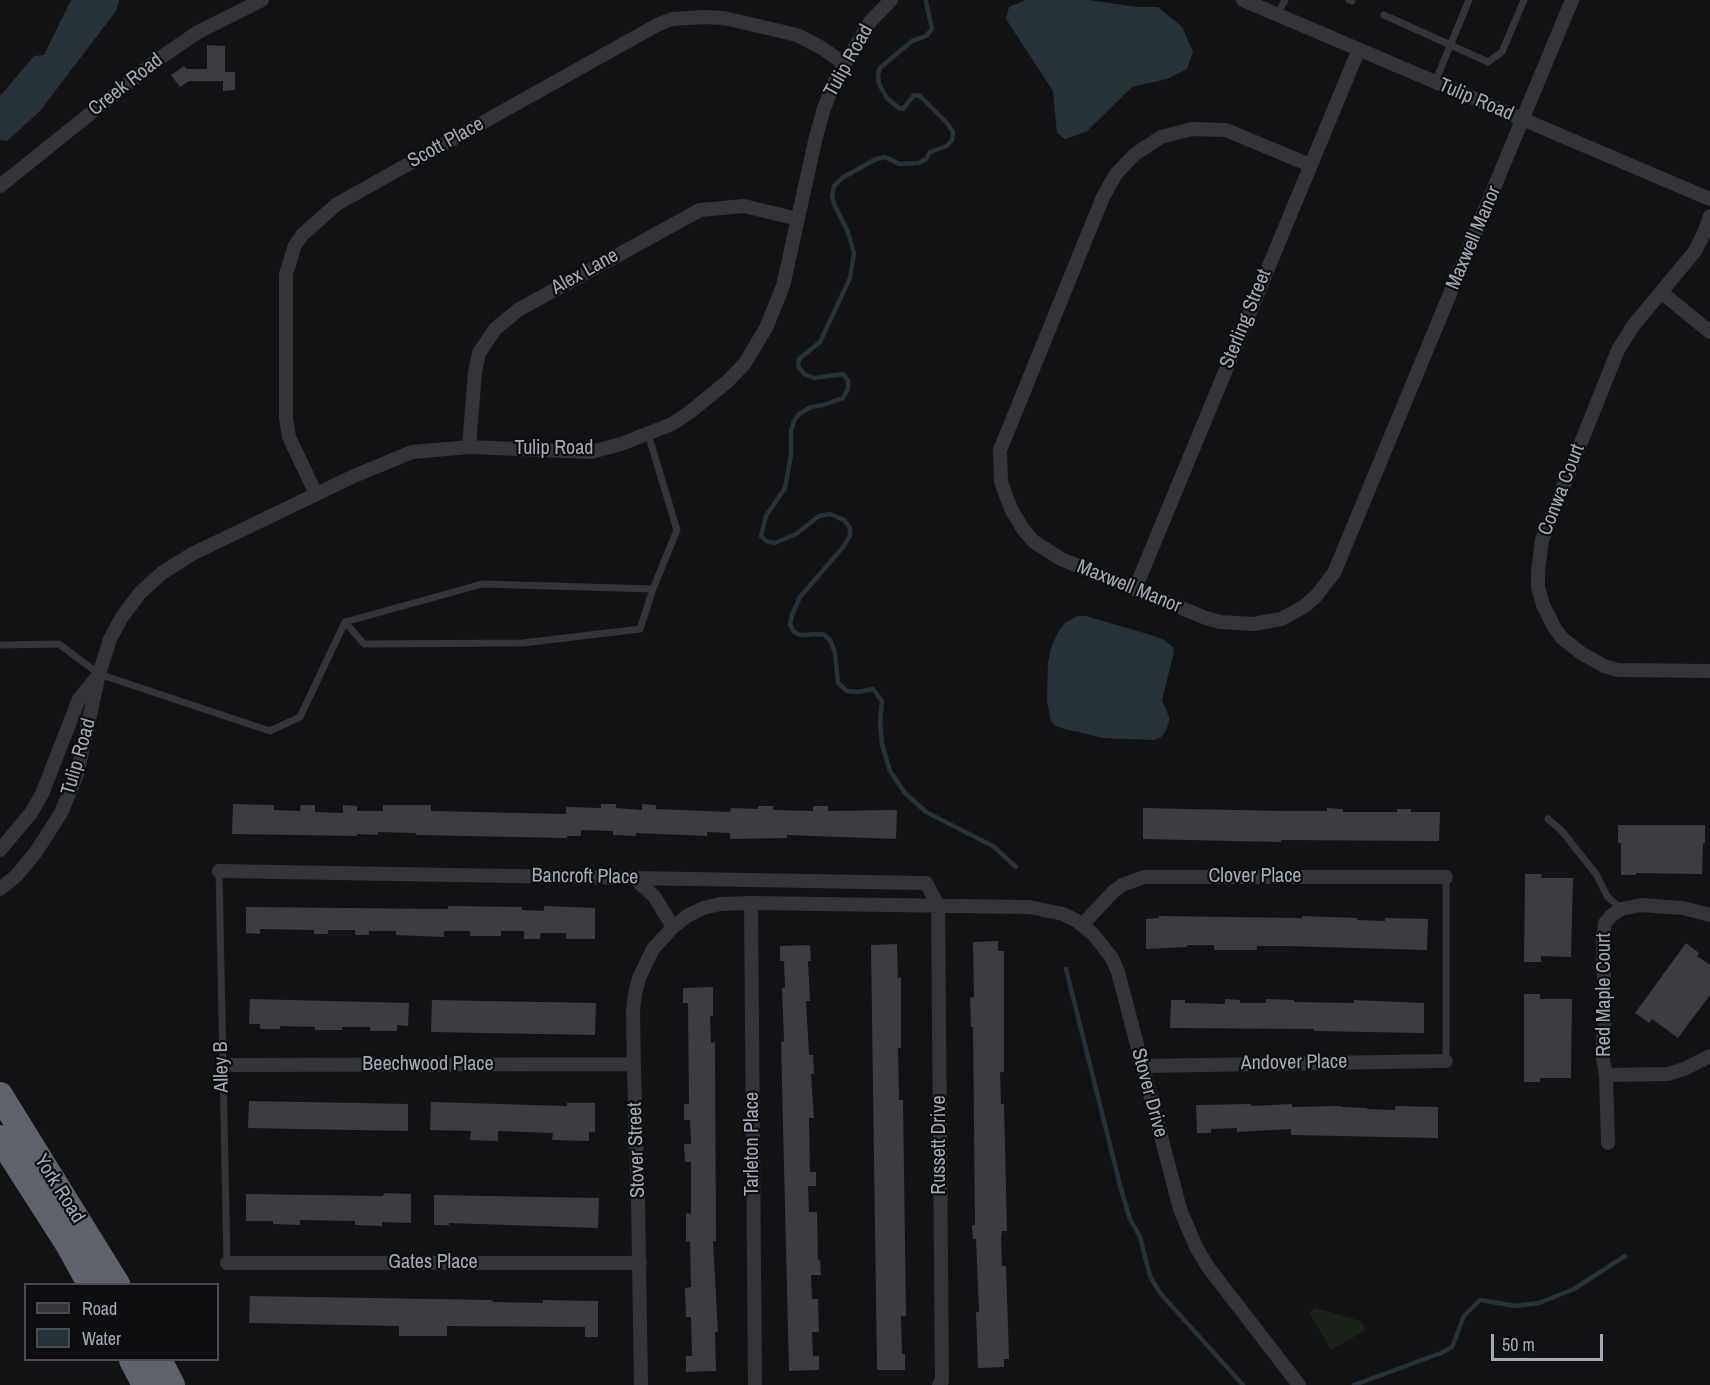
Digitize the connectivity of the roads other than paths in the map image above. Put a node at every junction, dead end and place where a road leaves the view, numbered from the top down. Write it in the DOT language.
graph roads {
  1 [pos="262,0"];
  2 [pos="891,0"];
  3 [pos="1243,0"];
  4 [pos="1284,0"];
  5 [pos="1469,0"];
  6 [pos="1524,0"];
  7 [pos="1572,0"];
  8 [pos="1277,15"];
  9 [pos="1384,15"];
  10 [pos="1450,46"];
  11 [pos="1359,50"];
  12 [pos="845,64"];
  13 [pos="1435,82"];
  14 [pos="1523,120"];
  15 [pos="1310,165"];
  16 [pos="0,186"];
  17 [pos="1710,199"];
  18 [pos="1710,216"];
  19 [pos="798,219"];
  20 [pos="1661,292"];
  21 [pos="1710,332"];
  22 [pos="648,435"];
  23 [pos="470,447"];
  24 [pos="315,494"];
  25 [pos="653,589"];
  26 [pos="1135,589"];
  27 [pos="345,622"];
  28 [pos="0,645"];
  29 [pos="1710,672"];
  30 [pos="99,674"];
  31 [pos="1548,819"];
  32 [pos="0,850"];
  33 [pos="219,871"];
  34 [pos="1446,877"];
  35 [pos="634,878"];
  36 [pos="0,889"];
  37 [pos="751,903"];
  38 [pos="938,905"];
  39 [pos="1621,909"];
  40 [pos="1710,915"];
  41 [pos="1082,924"];
  42 [pos="672,927"];
  43 [pos="1710,1056"];
  44 [pos="1446,1061"];
  45 [pos="634,1064"];
  46 [pos="222,1065"];
  47 [pos="1142,1065"];
  48 [pos="1606,1075"];
  49 [pos="0,1095"];
  50 [pos="0,1138"];
  51 [pos="1608,1143"];
  52 [pos="227,1263"];
  53 [pos="639,1263"];
  54 [pos="89,1283"];
  55 [pos="116,1283"];
  56 [pos="133,1361"];
  57 [pos="160,1361"];
  58 [pos="145,1385"];
  59 [pos="171,1385"];
  60 [pos="640,1385"];
  61 [pos="755,1385"];
  62 [pos="939,1385"];
  63 [pos="1299,1385"];
  1 -- 16 [label="street, Creek Road"];
  2 -- 12 [label="street, Tulip Road"];
  3 -- 8 [label="street, Tulip Road"];
  4 -- 8 [label="lane"];
  5 -- 10 [label="lane"];
  6 -- 10 [label="lane"];
  7 -- 14 [label="street, Maxwell Manor"];
  8 -- 11 [label="street, Tulip Road"];
  9 -- 10 [label="lane"];
  10 -- 13 [label="lane"];
  11 -- 13 [label="street, Tulip Road"];
  11 -- 15 [label="street, Sterling Street"];
  12 -- 19 [label="street, Tulip Road"];
  12 -- 24 [label="street, Scott Place"];
  13 -- 14 [label="street, Tulip Road"];
  14 -- 17 [label="street, Tulip Road"];
  14 -- 26 [label="street, Maxwell Manor"];
  15 -- 26 [label="street, Sterling Street"];
  15 -- 26 [label="street, Maxwell Manor"];
  18 -- 20 [label="street, Conwa Court"];
  19 -- 22 [label="street, Tulip Road"];
  19 -- 23 [label="street, Alex Lane"];
  20 -- 21 [label="street"];
  20 -- 29 [label="street, Conwa Court"];
  22 -- 23 [label="street, Tulip Road"];
  22 -- 25 [label="lane"];
  23 -- 24 [label="street, Tulip Road"];
  24 -- 30 [label="street, Tulip Road"];
  25 -- 27 [label="lane"];
  25 -- 27 [label="lane"];
  27 -- 30 [label="lane"];
  28 -- 30 [label="lane"];
  30 -- 32 [label="street, Tulip Road"];
  30 -- 36 [label="street, Tulip Road"];
  31 -- 39 [label="lane"];
  33 -- 35 [label="street, Bancroft Place"];
  33 -- 46 [label="lane, Alley B"];
  34 -- 41 [label="street, Clover Place"];
  34 -- 44 [label="lane"];
  35 -- 38 [label="street, Bancroft Place"];
  35 -- 42 [label="street"];
  37 -- 38 [label="street, Stover Street"];
  37 -- 42 [label="street, Stover Street"];
  37 -- 61 [label="street, Tarleton Place"];
  38 -- 41 [label="street, Stover Drive"];
  38 -- 62 [label="street, Russett Drive"];
  39 -- 40 [label="street, Red Maple Court"];
  39 -- 48 [label="street, Red Maple Court"];
  41 -- 47 [label="street, Stover Drive"];
  42 -- 45 [label="street, Stover Street"];
  43 -- 48 [label="street"];
  44 -- 47 [label="street, Andover Place"];
  45 -- 46 [label="street, Beechwood Place"];
  45 -- 53 [label="street, Stover Street"];
  46 -- 52 [label="lane, Alley B"];
  47 -- 63 [label="street, Stover Drive"];
  48 -- 51 [label="street, Red Maple Court"];
  49 -- 55 [label="highway, York Road"];
  50 -- 54 [label="highway, York Road"];
  52 -- 53 [label="street, Gates Place"];
  53 -- 60 [label="street, Stover Street"];
  56 -- 58 [label="highway"];
  57 -- 59 [label="highway"];
}
